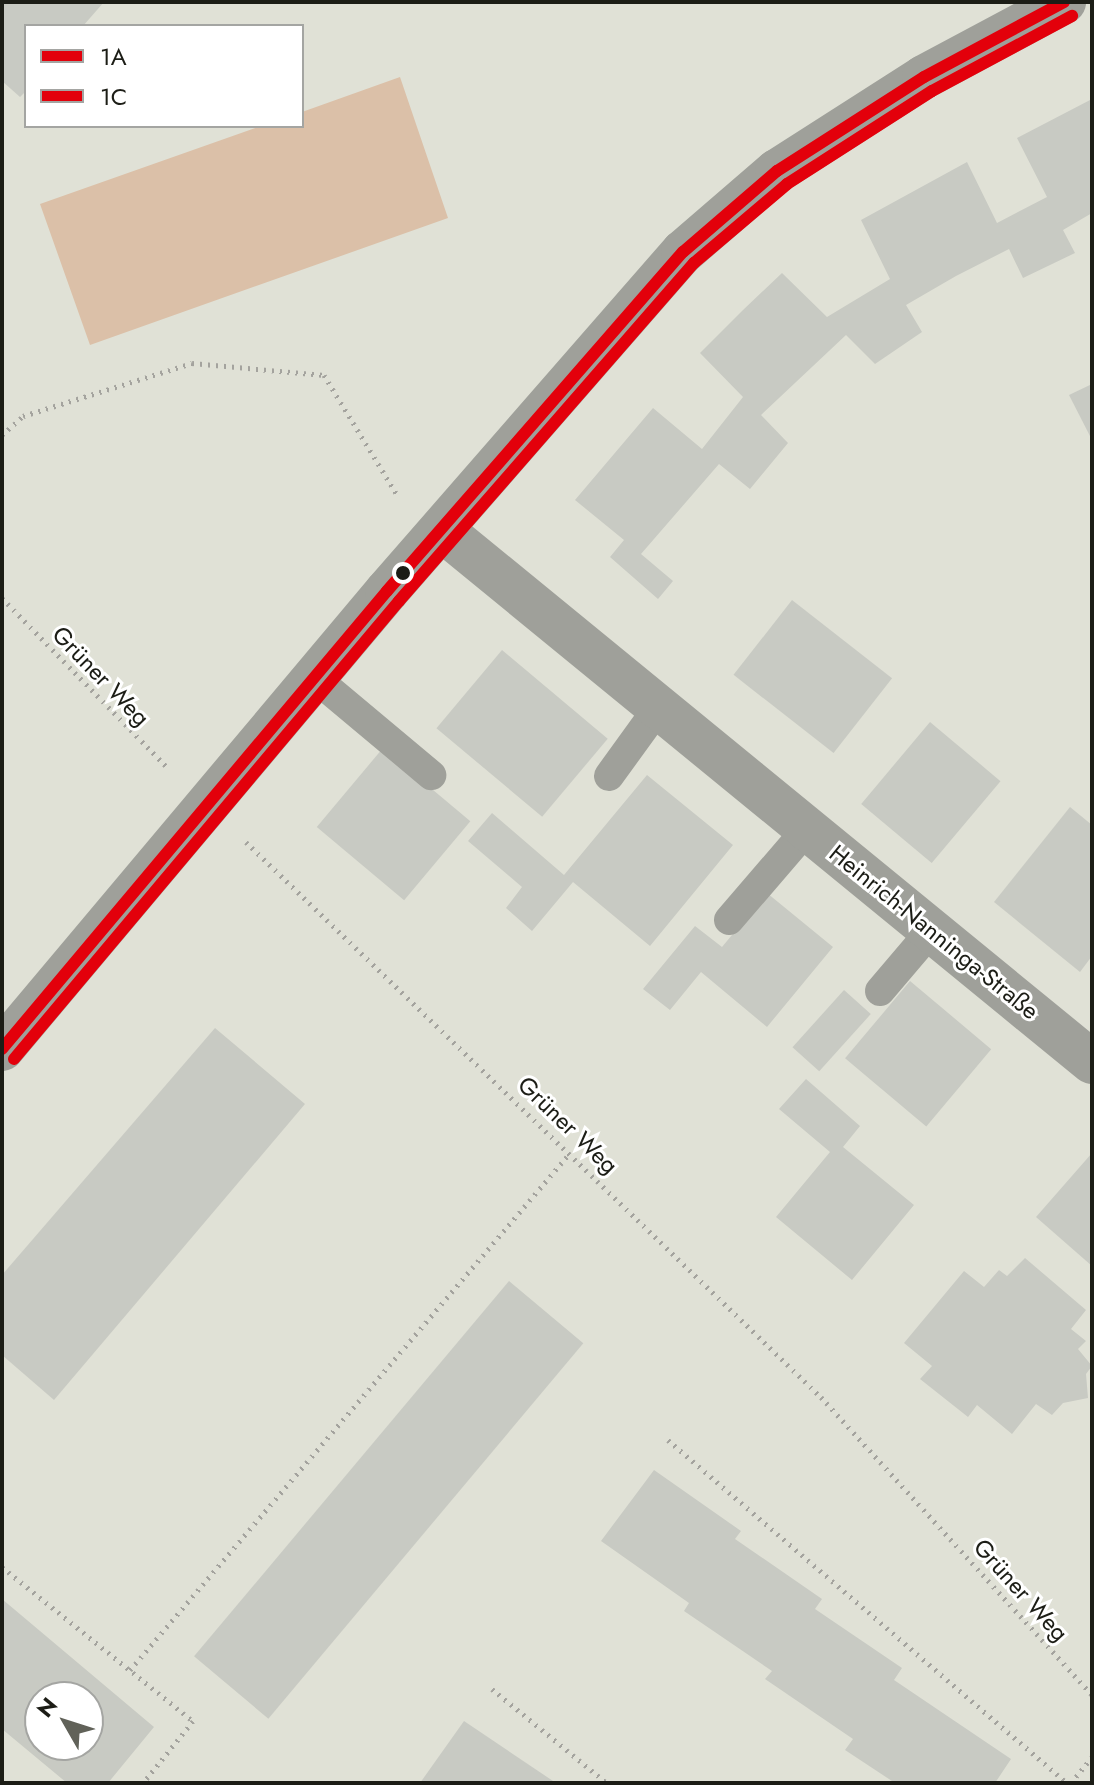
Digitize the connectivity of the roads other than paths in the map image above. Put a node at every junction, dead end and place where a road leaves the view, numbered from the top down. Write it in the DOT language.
graph roads {
  1 [pos="1064,2"];
  2 [pos="435,537"];
  3 [pos="314,677"];
  4 [pos="659,707"];
  5 [pos="431,775"];
  6 [pos="609,776"];
  7 [pos="808,828"];
  8 [pos="729,920"];
  9 [pos="932,930"];
  10 [pos="880,991"];
  11 [pos="2,1049"];
  12 [pos="1092,1062"];
  1 -- 2 [label="street"];
  2 -- 3 [label="street"];
  2 -- 4 [label="street, Heinrich-Nanninga-Straße"];
  3 -- 5 [label="lane"];
  3 -- 11 [label="street"];
  4 -- 6 [label="lane"];
  4 -- 7 [label="street, Heinrich-Nanninga-Straße"];
  7 -- 8 [label="lane"];
  7 -- 9 [label="street, Heinrich-Nanninga-Straße"];
  9 -- 10 [label="lane"];
  9 -- 12 [label="street, Heinrich-Nanninga-Straße"];
}
